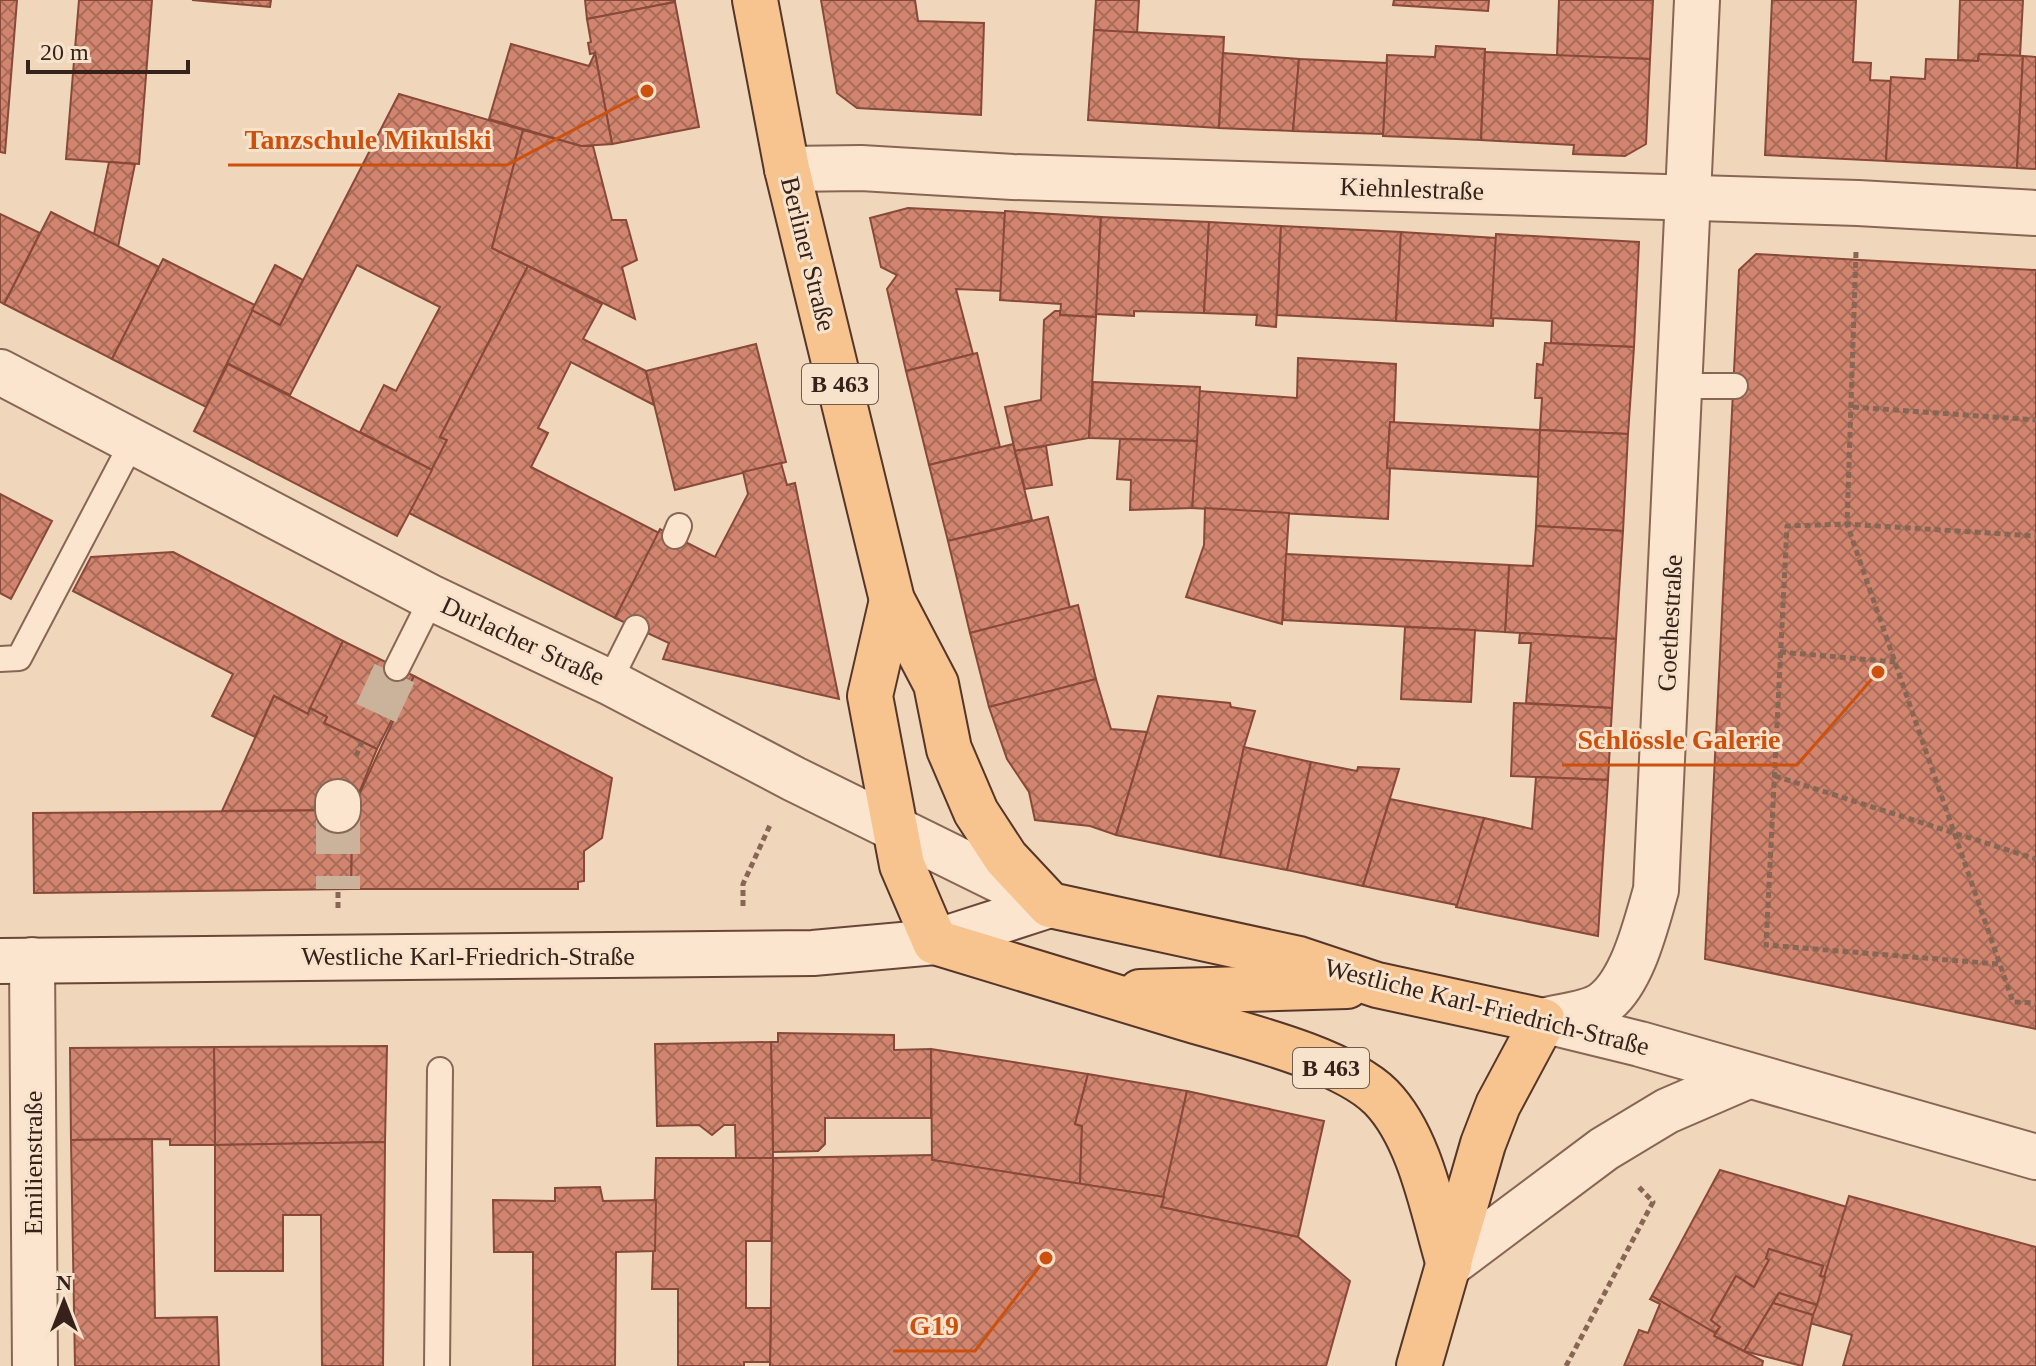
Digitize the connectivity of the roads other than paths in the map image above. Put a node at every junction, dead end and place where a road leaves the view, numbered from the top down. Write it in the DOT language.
graph roads {
  1 [pos="755,0"];
  2 [pos="1697,0"];
  3 [pos="787,169"];
  4 [pos="1688,198"];
  5 [pos="2036,213"];
  6 [pos="0,372"];
  7 [pos="1682,386"];
  8 [pos="1735,386"];
  9 [pos="133,441"];
  10 [pos="432,598"];
  11 [pos="892,600"];
  12 [pos="636,628"];
  13 [pos="0,659"];
  14 [pos="397,668"];
  15 [pos="609,682"];
  16 [pos="893,827"];
  17 [pos="1050,905"];
  18 [pos="935,942"];
  19 [pos="16,961"];
  20 [pos="1377,985"];
  21 [pos="1103,993"];
  22 [pos="1543,1021"];
  23 [pos="440,1070"];
  24 [pos="1748,1076"];
  25 [pos="2036,1157"];
  26 [pos="1449,1265"];
  27 [pos="35,1366"];
  28 [pos="437,1366"];
  29 [pos="1419,1366"];
  1 -- 3 [label="main road, Berliner Straße / B 463"];
  2 -- 4 [label="street, Goethestraße"];
  3 -- 4 [label="street, Kiehnlestraße"];
  3 -- 11 [label="main road, Berliner Straße / B 463"];
  4 -- 5 [label="street, Kiehnlestraße"];
  4 -- 7 [label="street, Goethestraße"];
  6 -- 9 [label="street, Durlacher Straße"];
  7 -- 8 [label="lane"];
  7 -- 22 [label="street, Goethestraße"];
  9 -- 10 [label="street, Durlacher Straße"];
  9 -- 13 [label="lane"];
  10 -- 14 [label="lane"];
  10 -- 15 [label="street, Durlacher Straße"];
  11 -- 16 [label="main road, Berliner Straße / B 463"];
  11 -- 17 [label="main road, Berliner Straße / B 463"];
  12 -- 15 [label="lane"];
  15 -- 16 [label="street, Durlacher Straße"];
  16 -- 17 [label="street, Durlacher Straße"];
  16 -- 18 [label="main road, Berliner Straße / B 463"];
  17 -- 18 [label="street, Westliche Karl-Friedrich-Straße"];
  17 -- 20 [label="main road, Westliche Karl-Friedrich-Straße / B 463"];
  18 -- 19 [label="street, Westliche Karl-Friedrich-Straße"];
  18 -- 21 [label="main road, Westliche Karl-Friedrich-Straße / B 463"];
  19 -- 27 [label="street, Emilienstraße"];
  20 -- 21 [label="main road, B 463"];
  20 -- 22 [label="main road, Westliche Karl-Friedrich-Straße / B 463"];
  21 -- 26 [label="main road, B 463"];
  22 -- 24 [label="street, Westliche Karl-Friedrich-Straße"];
  22 -- 26 [label="main road"];
  23 -- 28 [label="lane"];
  24 -- 25 [label="street, Westliche Karl-Friedrich-Straße"];
  24 -- 26 [label="street"];
  26 -- 29 [label="main road"];
}
